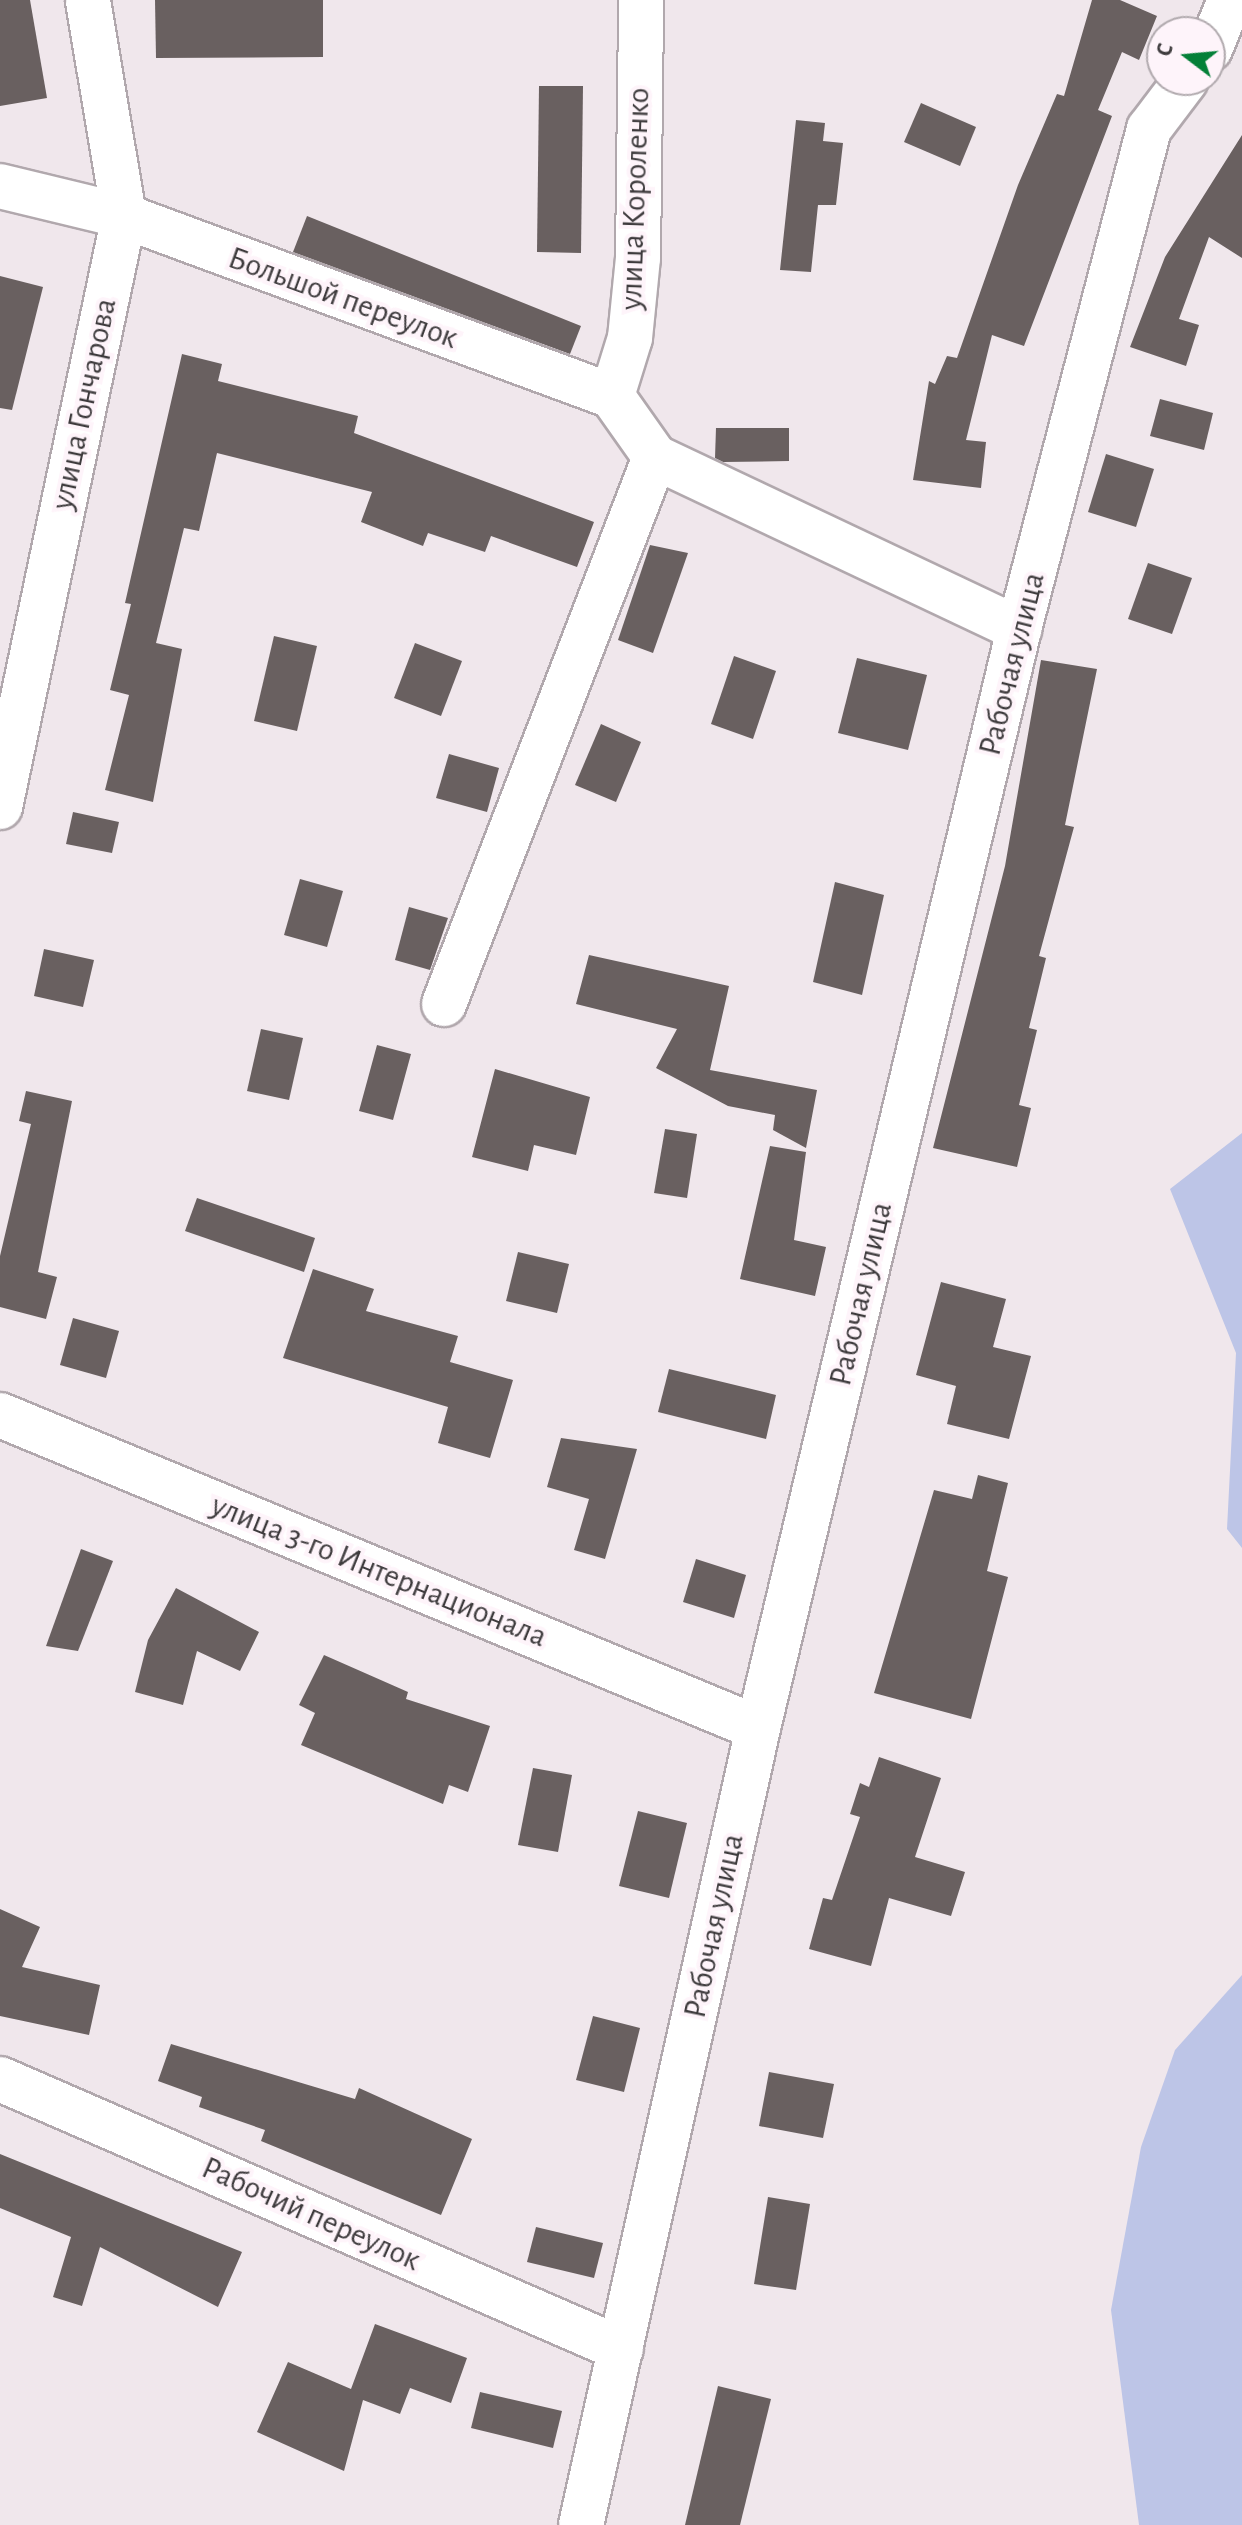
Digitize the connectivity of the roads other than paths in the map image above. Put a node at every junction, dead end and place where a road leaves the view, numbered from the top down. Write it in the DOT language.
graph roads {
  1 [pos="88,0"];
  2 [pos="641,0"];
  3 [pos="1174,96"];
  4 [pos="0,186"];
  5 [pos="124,216"];
  6 [pos="612,396"];
  7 [pos="655,457"];
  8 [pos="1019,629"];
  9 [pos="0,807"];
  10 [pos="444,1004"];
  11 [pos="0,1415"];
  12 [pos="758,1728"];
  13 [pos="0,2079"];
  14 [pos="621,2349"];
  15 [pos="581,2525"];
  1 -- 5 [label="street, улица Гончарова"];
  2 -- 6 [label="street, улица Короленко"];
  3 -- 8 [label="street, Рабочая улица"];
  4 -- 5 [label="street, Большой переулок"];
  5 -- 6 [label="street, Большой переулок"];
  5 -- 9 [label="street, улица Гончарова"];
  6 -- 7 [label="street"];
  7 -- 8 [label="street"];
  7 -- 10 [label="street"];
  8 -- 12 [label="street, Рабочая улица"];
  11 -- 12 [label="street, улица 3-го Интернационала"];
  12 -- 14 [label="street, Рабочая улица"];
  13 -- 14 [label="street, Рабочий переулок"];
  14 -- 15 [label="street, Рабочая улица"];
}
